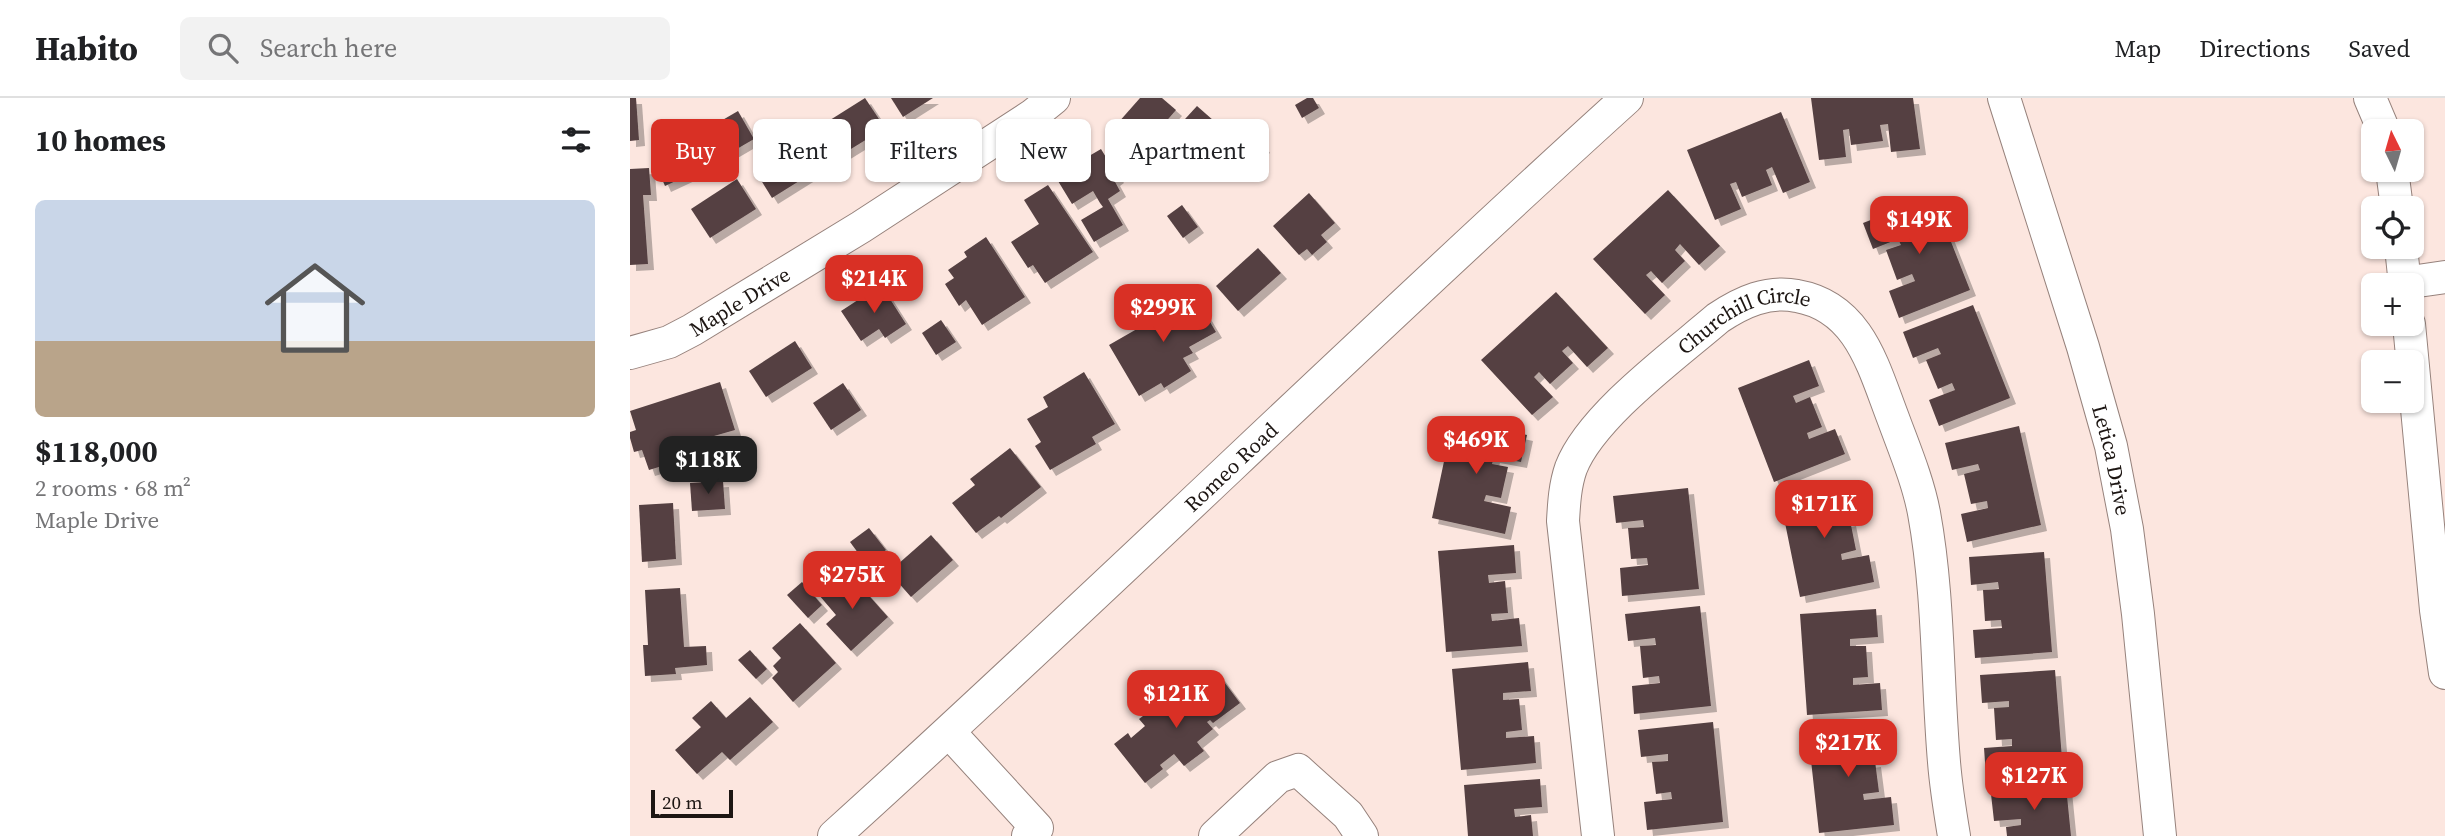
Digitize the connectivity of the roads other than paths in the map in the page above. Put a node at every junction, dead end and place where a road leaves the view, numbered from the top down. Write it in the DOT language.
graph roads {
  1 [pos="1054,98"];
  2 [pos="1627,98"];
  3 [pos="2004,98"];
  4 [pos="2370,98"];
  5 [pos="2379,119"];
  6 [pos="2445,277"];
  7 [pos="2424,281"];
  8 [pos="2410,336"];
  9 [pos="630,353"];
  10 [pos="2445,673"];
  11 [pos="949,732"];
  12 [pos="1038,833"];
  13 [pos="834,836"];
  14 [pos="1215,836"];
  15 [pos="1362,836"];
  16 [pos="1598,836"];
  17 [pos="1954,836"];
  18 [pos="2160,836"];
  1 -- 9 [label="street, Maple Drive"];
  2 -- 11 [label="street, Romeo Road"];
  3 -- 18 [label="street, Letica Drive"];
  4 -- 5 [label="street"];
  6 -- 7 [label="street"];
  8 -- 10 [label="street"];
  11 -- 12 [label="street"];
  11 -- 13 [label="street, Romeo Road"];
  14 -- 15 [label="street"];
  16 -- 17 [label="street, Churchill Circle"];
}
